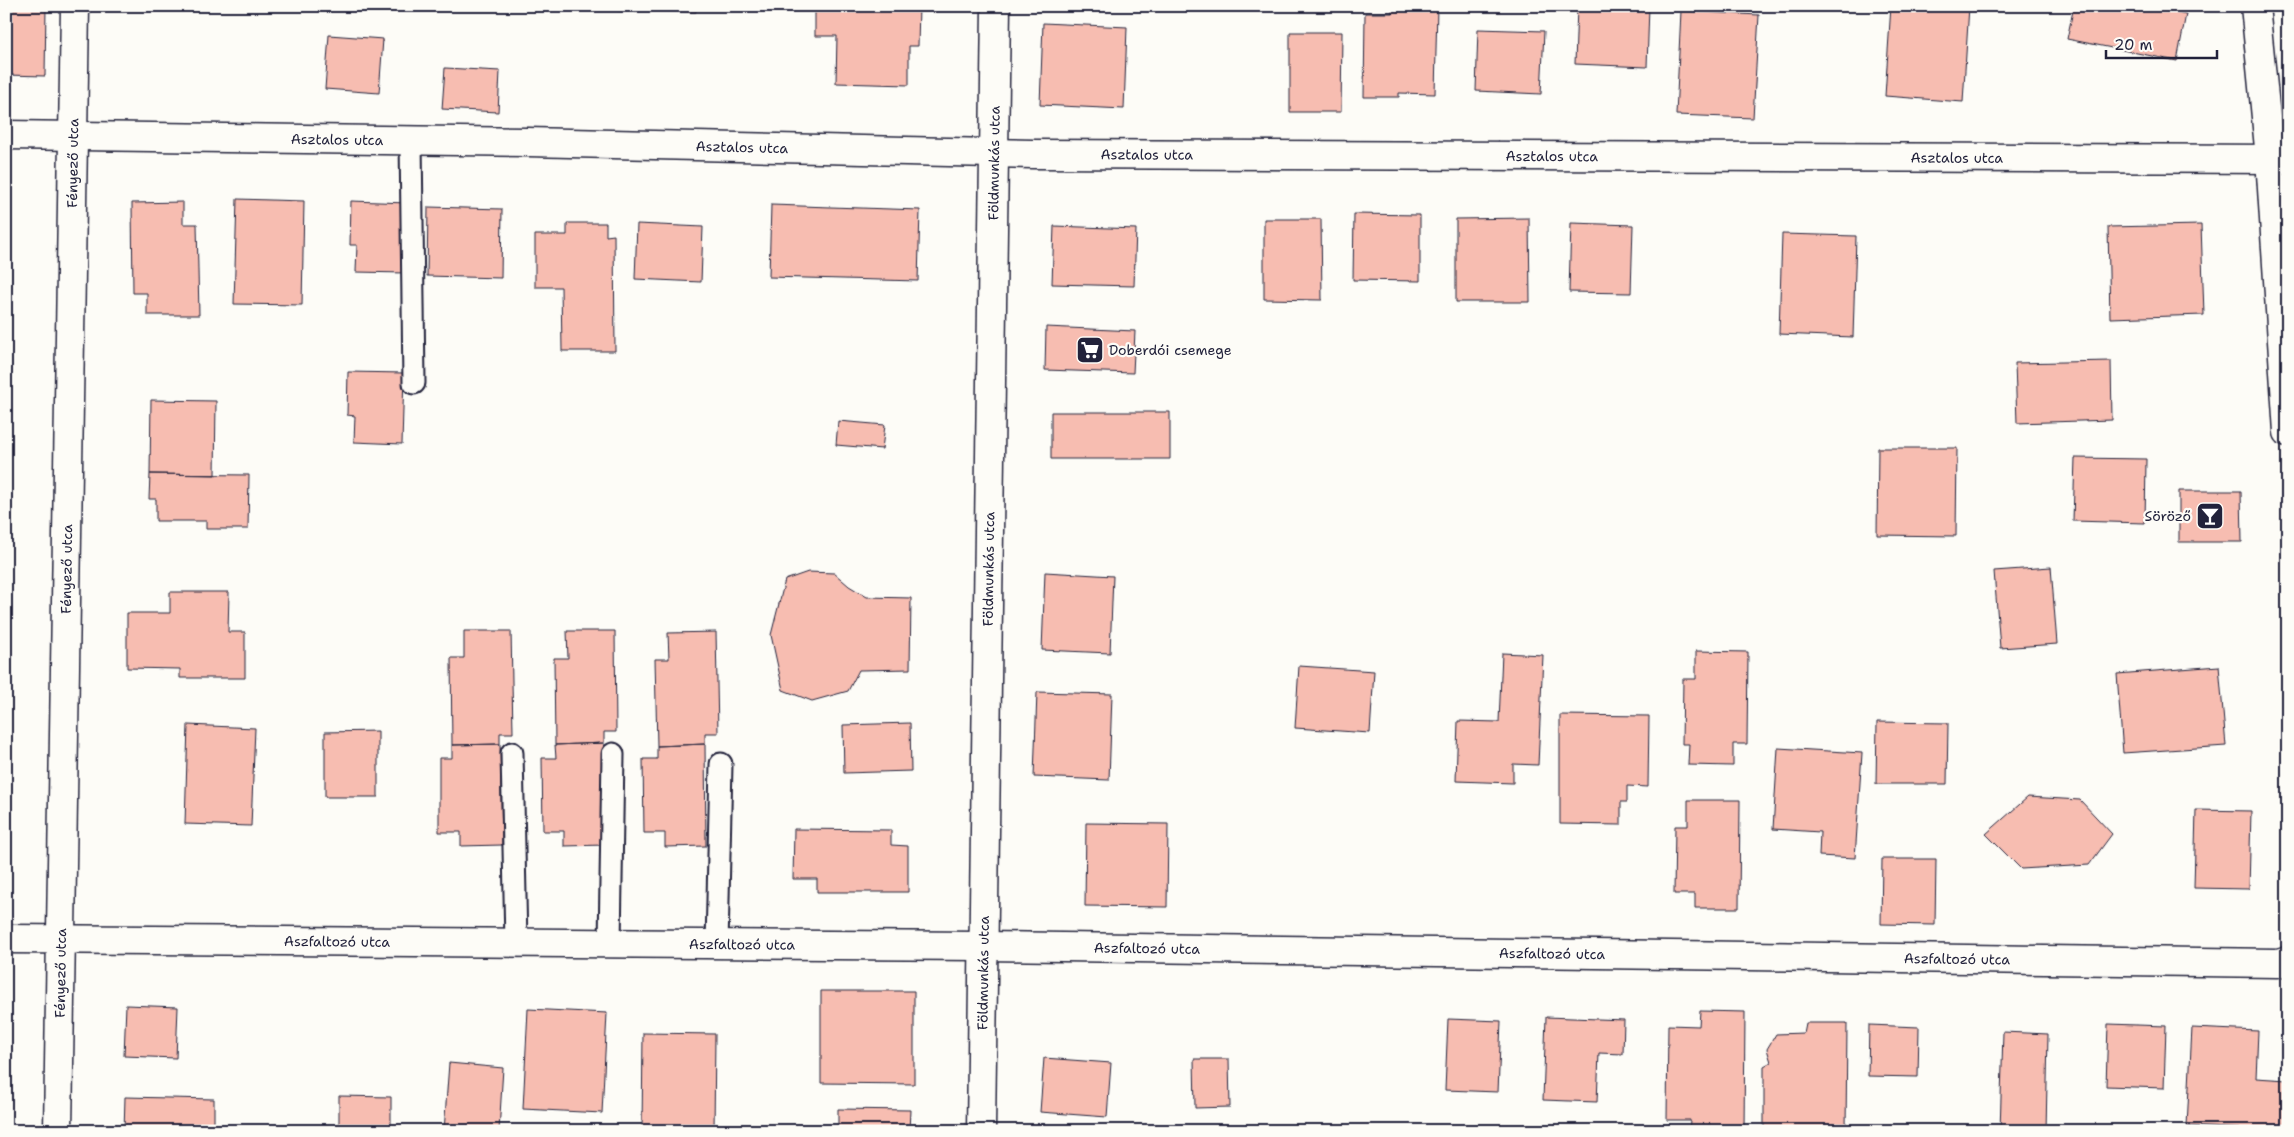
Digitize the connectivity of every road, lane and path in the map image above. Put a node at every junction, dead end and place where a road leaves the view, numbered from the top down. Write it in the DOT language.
graph roads {
  1 [pos="75,6"];
  2 [pos="996,6"];
  3 [pos="2256,6"];
  4 [pos="6,135"];
  5 [pos="74,136"];
  6 [pos="411,140"];
  7 [pos="995,152"];
  8 [pos="2279,159"];
  9 [pos="414,383"];
  10 [pos="2288,432"];
  11 [pos="512,753"];
  12 [pos="613,754"];
  13 [pos="720,764"];
  14 [pos="6,939"];
  15 [pos="60,940"];
  16 [pos="516,943"];
  17 [pos="610,944"];
  18 [pos="717,945"];
  19 [pos="982,946"];
  20 [pos="2288,960"];
  21 [pos="58,1131"];
  22 [pos="981,1131"];
  1 -- 5 [label="street, Fényező utca"];
  2 -- 7 [label="street, Földmunkás utca"];
  3 -- 8 [label="street"];
  4 -- 5 [label="street, Asztalos utca"];
  5 -- 6 [label="street, Asztalos utca"];
  5 -- 15 [label="street, Fényező utca"];
  6 -- 7 [label="street, Asztalos utca"];
  6 -- 9 [label="lane"];
  7 -- 8 [label="street, Asztalos utca"];
  7 -- 19 [label="street, Földmunkás utca"];
  8 -- 10 [label="street"];
  11 -- 16 [label="lane"];
  12 -- 17 [label="lane"];
  13 -- 18 [label="lane"];
  14 -- 15 [label="street, Aszfaltozó utca"];
  15 -- 16 [label="street, Aszfaltozó utca"];
  15 -- 21 [label="street, Fényező utca"];
  16 -- 17 [label="street, Aszfaltozó utca"];
  17 -- 18 [label="street, Aszfaltozó utca"];
  18 -- 19 [label="street, Aszfaltozó utca"];
  19 -- 20 [label="street, Aszfaltozó utca"];
  19 -- 22 [label="street, Földmunkás utca"];
}
